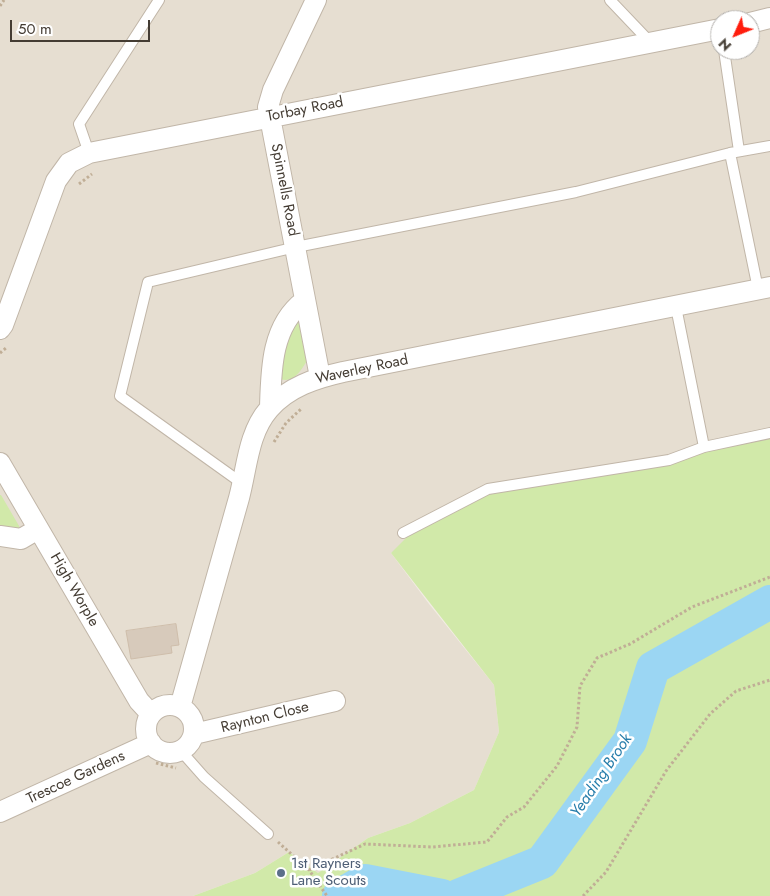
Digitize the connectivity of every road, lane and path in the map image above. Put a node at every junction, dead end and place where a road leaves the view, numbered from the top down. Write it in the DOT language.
graph roads {
  1 [pos="4,0"];
  2 [pos="159,0"];
  3 [pos="316,0"];
  4 [pos="610,0"];
  5 [pos="0,6"];
  6 [pos="710,32"];
  7 [pos="649,42"];
  8 [pos="725,60"];
  9 [pos="269,116"];
  10 [pos="770,146"];
  11 [pos="734,152"];
  12 [pos="89,153"];
  13 [pos="97,171"];
  14 [pos="77,188"];
  15 [pos="296,247"];
  16 [pos="764,288"];
  17 [pos="304,301"];
  18 [pos="676,306"];
  19 [pos="7,335"];
  20 [pos="0,353"];
  21 [pos="320,377"];
  22 [pos="303,407"];
  23 [pos="270,408"];
  24 [pos="770,433"];
  25 [pos="704,447"];
  26 [pos="270,450"];
  27 [pos="0,463"];
  28 [pos="243,484"];
  29 [pos="5,485"];
  30 [pos="38,529"];
  31 [pos="403,533"];
  32 [pos="0,536"];
  33 [pos="770,577"];
  34 [pos="770,680"];
  35 [pos="335,701"];
  36 [pos="180,707"];
  37 [pos="151,714"];
  38 [pos="194,734"];
  39 [pos="153,753"];
  40 [pos="182,761"];
  41 [pos="0,812"];
  42 [pos="268,834"];
  43 [pos="309,870"];
  44 [pos="327,896"];
  45 [pos="583,896"];
  1 -- 5 [label="path"];
  2 -- 12 [label="lane"];
  3 -- 9 [label="street, Spinnells Road"];
  4 -- 7 [label="lane"];
  6 -- 7 [label="street, Torbay Road"];
  7 -- 9 [label="street, Torbay Road"];
  8 -- 11 [label="lane"];
  9 -- 12 [label="street, Torbay Road"];
  9 -- 15 [label="street, Spinnells Road"];
  10 -- 11 [label="lane"];
  11 -- 15 [label="lane"];
  11 -- 16 [label="lane"];
  12 -- 19 [label="street, Torbay Road"];
  13 -- 14 [label="path"];
  15 -- 17 [label="street, Spinnells Road"];
  15 -- 28 [label="lane"];
  16 -- 18 [label="street, Waverley Road"];
  17 -- 21 [label="street, Spinnells Road"];
  17 -- 23 [label="street"];
  18 -- 21 [label="street, Waverley Road"];
  18 -- 25 [label="lane"];
  19 -- 20 [label="path"];
  21 -- 23 [label="street, Waverley Road"];
  22 -- 26 [label="path"];
  23 -- 28 [label="street, Waverley Road"];
  24 -- 25 [label="lane"];
  25 -- 31 [label="lane"];
  27 -- 29 [label="street, High Worple"];
  28 -- 36 [label="street, Waverley Road"];
  29 -- 30 [label="street, High Worple"];
  30 -- 32 [label="street"];
  30 -- 37 [label="street, High Worple"];
  33 -- 43 [label="path"];
  34 -- 45 [label="path"];
  35 -- 38 [label="street, Raynton Close"];
  36 -- 37 [label="street"];
  36 -- 38 [label="street"];
  37 -- 39 [label="street"];
  38 -- 40 [label="street"];
  39 -- 40 [label="path"];
  39 -- 40 [label="street"];
  39 -- 41 [label="street, Trescoe Gardens"];
  40 -- 42 [label="lane"];
  42 -- 43 [label="path"];
  43 -- 44 [label="path"];
}
